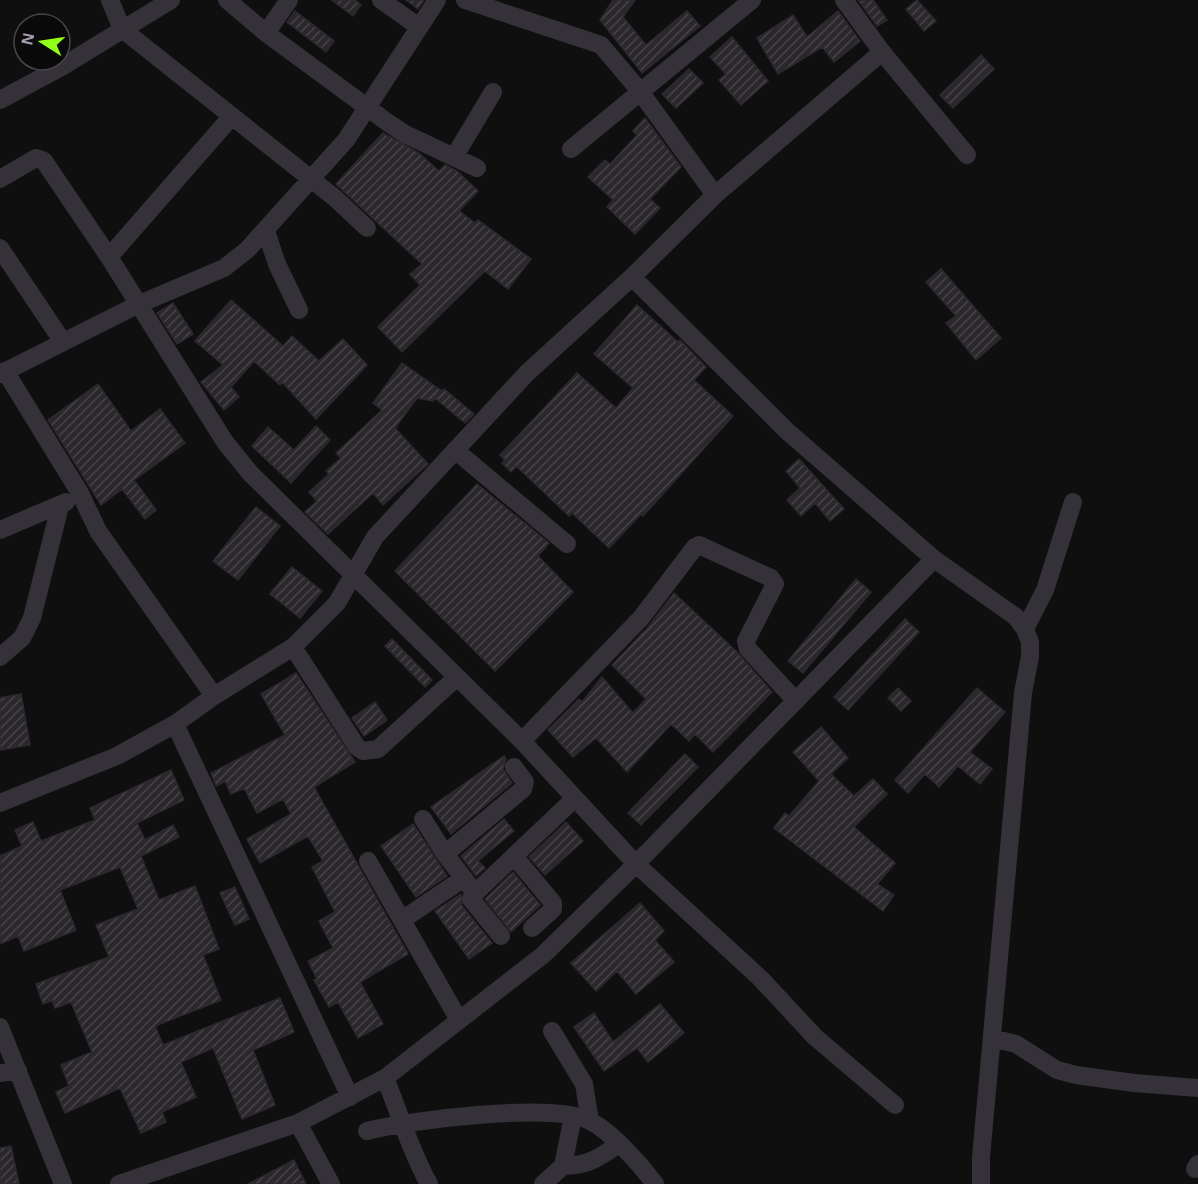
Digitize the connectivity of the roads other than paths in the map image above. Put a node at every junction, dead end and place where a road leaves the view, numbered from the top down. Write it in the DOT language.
graph roads {
  1 [pos="110,0"];
  2 [pos="171,0"];
  3 [pos="227,0"];
  4 [pos="289,0"];
  5 [pos="381,0"];
  6 [pos="437,0"];
  7 [pos="465,0"];
  8 [pos="752,0"];
  9 [pos="844,0"];
  10 [pos="516,8"];
  11 [pos="419,27"];
  12 [pos="122,29"];
  13 [pos="266,33"];
  14 [pos="882,52"];
  15 [pos="639,90"];
  16 [pos="493,92"];
  17 [pos="0,100"];
  18 [pos="369,107"];
  19 [pos="232,116"];
  20 [pos="571,149"];
  21 [pos="967,155"];
  22 [pos="454,157"];
  23 [pos="477,168"];
  24 [pos="0,179"];
  25 [pos="311,180"];
  26 [pos="715,195"];
  27 [pos="368,228"];
  28 [pos="266,231"];
  29 [pos="0,248"];
  30 [pos="109,257"];
  31 [pos="632,277"];
  32 [pos="136,305"];
  33 [pos="299,310"];
  34 [pos="63,342"];
  35 [pos="3,372"];
  36 [pos="455,450"];
  37 [pos="81,493"];
  38 [pos="1073,502"];
  39 [pos="60,506"];
  40 [pos="0,530"];
  41 [pos="567,544"];
  42 [pos="934,559"];
  43 [pos="353,573"];
  44 [pos="1025,629"];
  45 [pos="293,646"];
  46 [pos="0,657"];
  47 [pos="457,677"];
  48 [pos="214,696"];
  49 [pos="796,701"];
  50 [pos="175,724"];
  51 [pos="522,741"];
  52 [pos="514,767"];
  53 [pos="574,799"];
  54 [pos="0,803"];
  55 [pos="423,819"];
  56 [pos="445,854"];
  57 [pos="514,856"];
  58 [pos="368,861"];
  59 [pos="636,864"];
  60 [pos="464,878"];
  61 [pos="476,893"];
  62 [pos="402,920"];
  63 [pos="532,928"];
  64 [pos="501,936"];
  65 [pos="459,1020"];
  66 [pos="0,1027"];
  67 [pos="552,1031"];
  68 [pos="992,1038"];
  69 [pos="9,1072"];
  70 [pos="385,1078"];
  71 [pos="1198,1088"];
  72 [pos="350,1097"];
  73 [pos="895,1105"];
  74 [pos="582,1118"];
  75 [pos="404,1122"];
  76 [pos="298,1123"];
  77 [pos="367,1131"];
  78 [pos="619,1144"];
  79 [pos="563,1166"];
  80 [pos="63,1184"];
  81 [pos="119,1184"];
  82 [pos="331,1184"];
  83 [pos="429,1184"];
  84 [pos="543,1184"];
  85 [pos="655,1184"];
  86 [pos="981,1184"];
  1 -- 12 [label="street"];
  2 -- 12 [label="street"];
  3 -- 13 [label="street"];
  4 -- 13 [label="street"];
  5 -- 11 [label="street"];
  6 -- 11 [label="street"];
  7 -- 10 [label="street"];
  8 -- 15 [label="street"];
  9 -- 14 [label="street"];
  10 -- 15 [label="street"];
  11 -- 18 [label="street"];
  12 -- 17 [label="street"];
  12 -- 19 [label="street"];
  13 -- 18 [label="street"];
  14 -- 21 [label="street"];
  14 -- 26 [label="street"];
  15 -- 20 [label="street"];
  15 -- 26 [label="street"];
  16 -- 22 [label="street"];
  18 -- 22 [label="street"];
  18 -- 25 [label="street"];
  19 -- 25 [label="street"];
  19 -- 30 [label="street"];
  22 -- 23 [label="street"];
  24 -- 30 [label="street"];
  25 -- 27 [label="street"];
  25 -- 28 [label="street"];
  26 -- 31 [label="street"];
  28 -- 32 [label="street"];
  28 -- 33 [label="street"];
  29 -- 34 [label="street"];
  30 -- 32 [label="street"];
  31 -- 36 [label="street"];
  31 -- 42 [label="street"];
  32 -- 34 [label="street"];
  32 -- 43 [label="street"];
  34 -- 35 [label="street"];
  35 -- 37 [label="street"];
  36 -- 41 [label="street"];
  36 -- 43 [label="street"];
  37 -- 39 [label="street"];
  37 -- 48 [label="street"];
  38 -- 44 [label="street"];
  39 -- 40 [label="street"];
  39 -- 46 [label="street"];
  42 -- 44 [label="street"];
  42 -- 49 [label="street"];
  43 -- 45 [label="street"];
  43 -- 47 [label="street"];
  44 -- 68 [label="street"];
  45 -- 47 [label="street"];
  45 -- 48 [label="street"];
  47 -- 51 [label="street"];
  48 -- 50 [label="street"];
  49 -- 51 [label="street"];
  49 -- 59 [label="street"];
  50 -- 54 [label="street"];
  50 -- 72 [label="street"];
  51 -- 53 [label="street"];
  52 -- 56 [label="street"];
  53 -- 57 [label="street"];
  53 -- 59 [label="street"];
  55 -- 56 [label="street"];
  56 -- 60 [label="street"];
  57 -- 61 [label="street"];
  57 -- 63 [label="street"];
  58 -- 62 [label="street"];
  59 -- 65 [label="street"];
  59 -- 73 [label="street"];
  60 -- 61 [label="street"];
  60 -- 62 [label="street"];
  61 -- 64 [label="street"];
  62 -- 65 [label="street"];
  65 -- 70 [label="street"];
  66 -- 69 [label="street"];
  67 -- 74 [label="street"];
  68 -- 71 [label="street"];
  68 -- 86 [label="street"];
  69 -- 80 [label="street"];
  70 -- 72 [label="street"];
  70 -- 75 [label="street"];
  72 -- 76 [label="street"];
  74 -- 75 [label="street"];
  74 -- 78 [label="street"];
  74 -- 79 [label="street"];
  75 -- 77 [label="street"];
  75 -- 83 [label="street"];
  76 -- 81 [label="street"];
  76 -- 82 [label="street"];
  78 -- 79 [label="street"];
  78 -- 85 [label="street"];
  79 -- 84 [label="street"];
}
